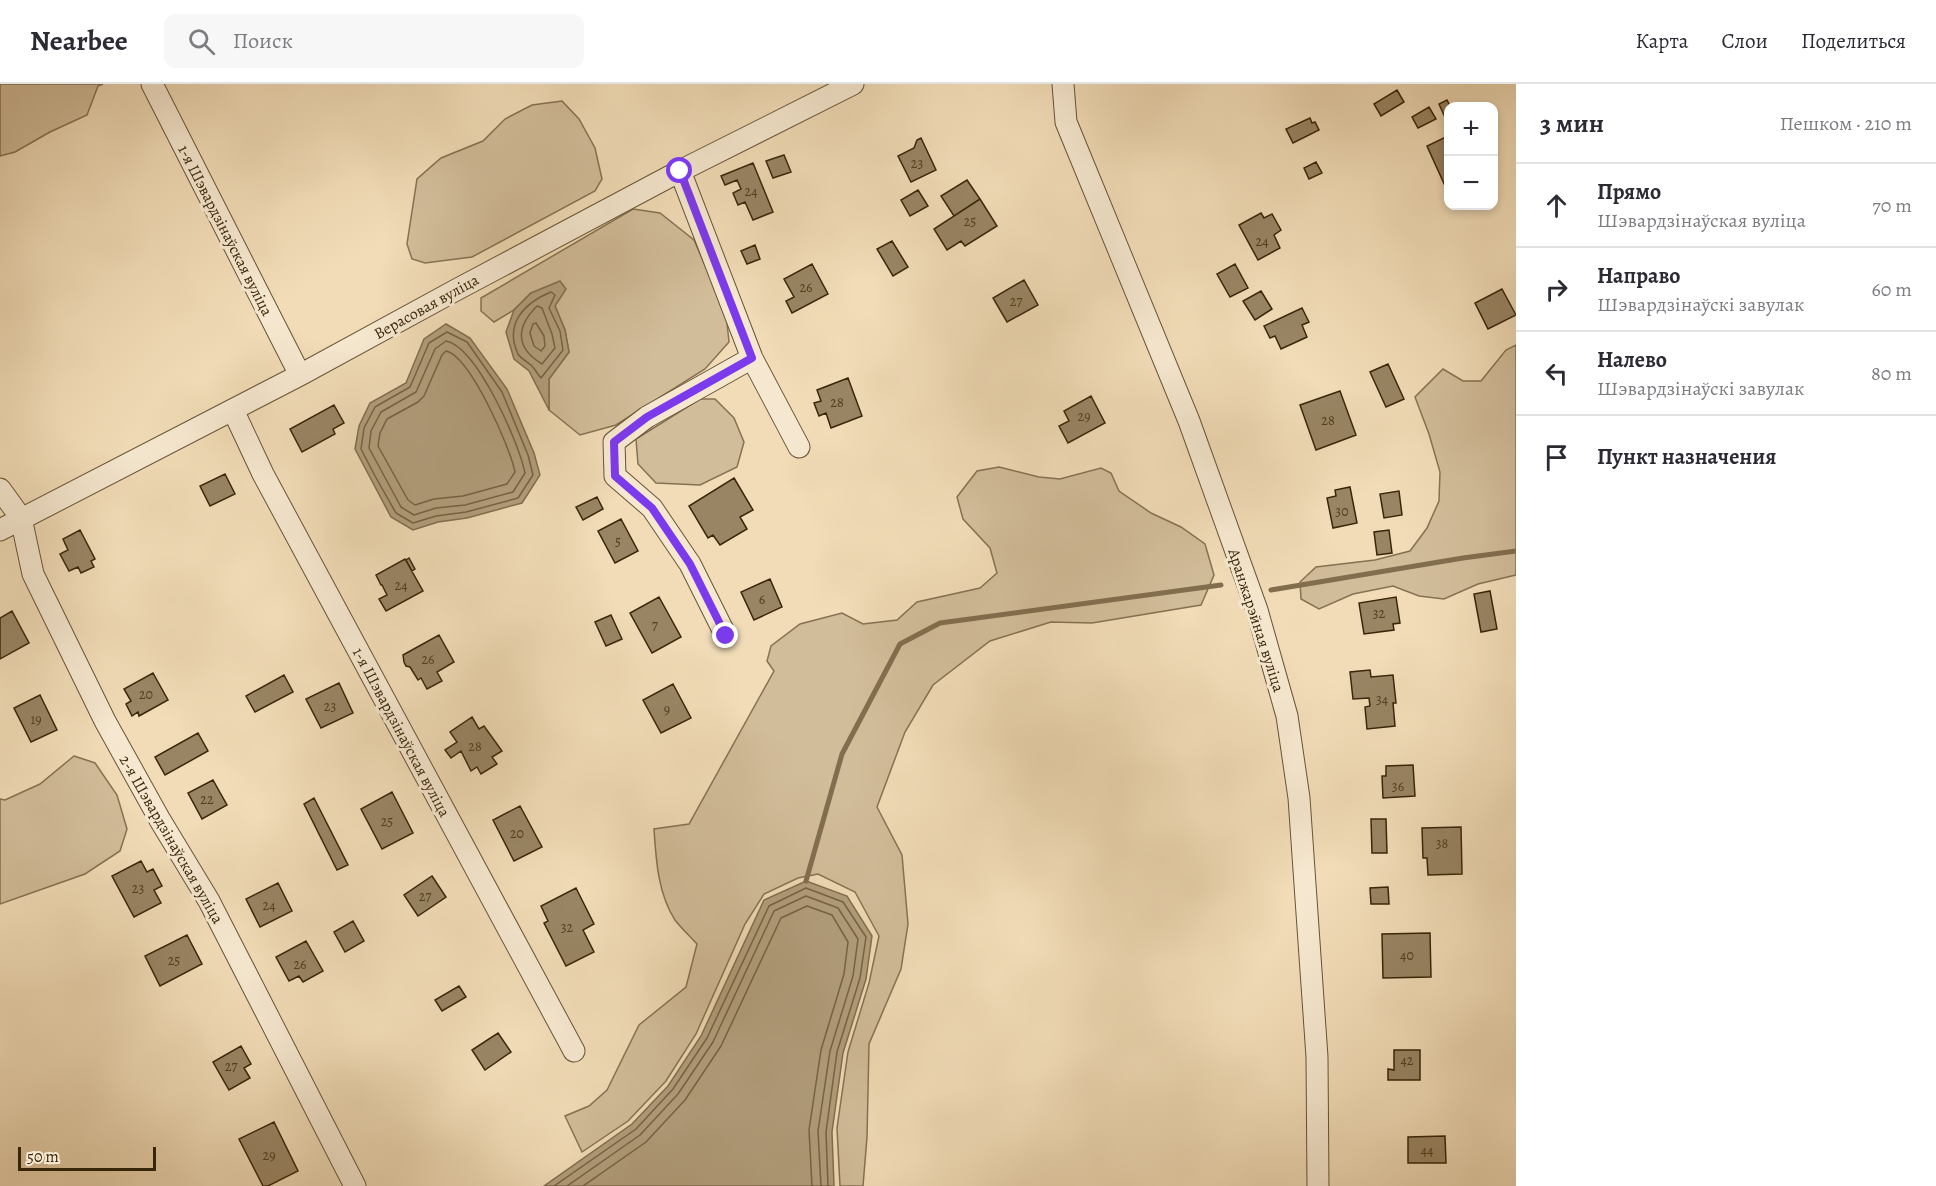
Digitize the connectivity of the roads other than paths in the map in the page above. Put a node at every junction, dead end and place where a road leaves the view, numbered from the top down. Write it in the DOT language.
graph roads {
  1 [pos="152,84"];
  2 [pos="853,84"];
  3 [pos="1063,84"];
  4 [pos="680,171"];
  5 [pos="752,358"];
  6 [pos="300,375"];
  7 [pos="233,410"];
  8 [pos="799,447"];
  9 [pos="0,489"];
  10 [pos="21,518"];
  11 [pos="0,530"];
  12 [pos="726,636"];
  13 [pos="574,1052"];
  14 [pos="355,1186"];
  15 [pos="1318,1186"];
  1 -- 6 [label="street, 1-я Шэвардзінаўская вуліца"];
  2 -- 4 [label="street, Верасовая вуліца"];
  3 -- 15 [label="street, Аранжарэйная вуліца"];
  4 -- 5 [label="street"];
  4 -- 6 [label="street, Верасовая вуліца"];
  5 -- 8 [label="street"];
  5 -- 12 [label="street"];
  6 -- 7 [label="street, Верасовая вуліца"];
  7 -- 10 [label="street, Верасовая вуліца"];
  7 -- 13 [label="street, 1-я Шэвардзінаўская вуліца"];
  9 -- 10 [label="street, 2-я Шэвардзінаўская вуліца"];
  10 -- 11 [label="street, Верасовая вуліца"];
  10 -- 14 [label="street, 2-я Шэвардзінаўская вуліца"];
}
